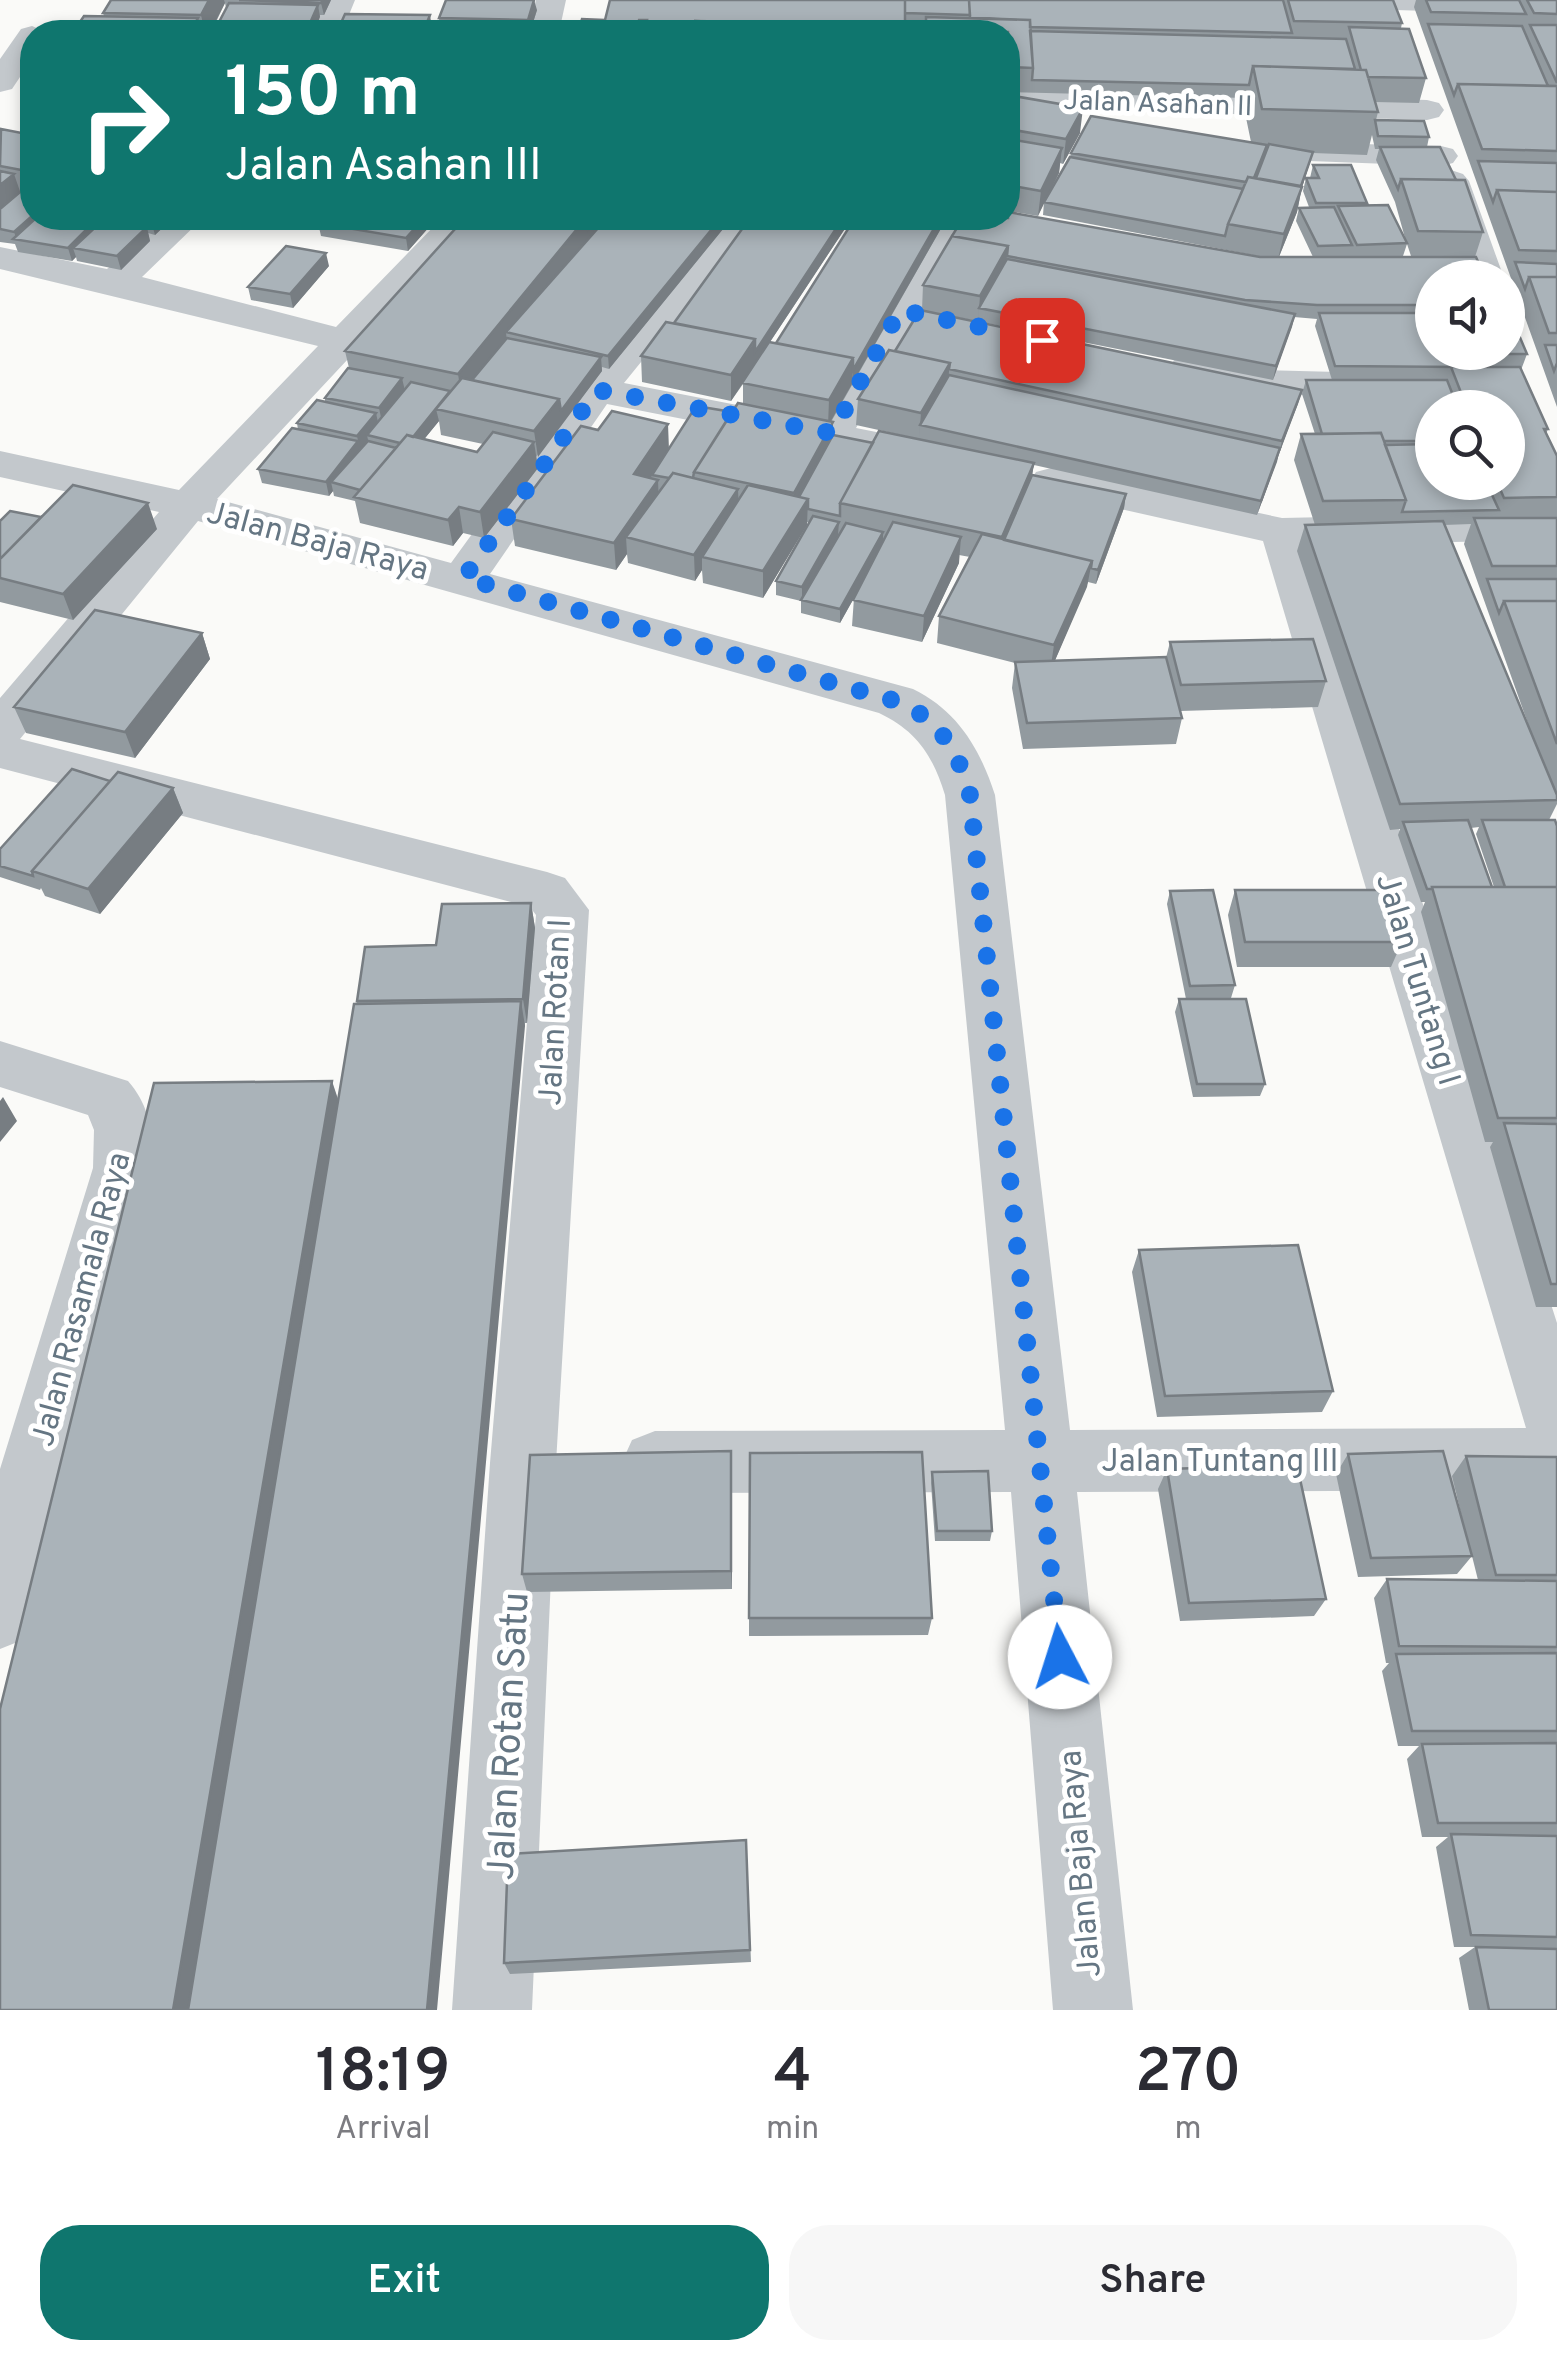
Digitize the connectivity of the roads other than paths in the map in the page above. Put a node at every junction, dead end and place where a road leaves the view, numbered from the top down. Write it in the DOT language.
graph roads {
  1 [pos="1363,0"];
  2 [pos="1388,1"];
  3 [pos="1430,1"];
  4 [pos="1557,6"];
  5 [pos="1403,42"];
  6 [pos="20,54"];
  7 [pos="1416,76"];
  8 [pos="0,82"];
  9 [pos="1020,97"];
  10 [pos="1176,102"];
  11 [pos="1428,110"];
  12 [pos="1020,116"];
  13 [pos="1136,134"];
  14 [pos="1441,156"];
  15 [pos="172,230"];
  16 [pos="450,230"];
  17 [pos="730,230"];
  18 [pos="948,230"];
  19 [pos="0,258"];
  20 [pos="1479,260"];
  21 [pos="114,282"];
  22 [pos="900,310"];
  23 [pos="1024,336"];
  24 [pos="344,341"];
  25 [pos="1155,361"];
  26 [pos="1412,386"];
  27 [pos="597,390"];
  28 [pos="832,433"];
  29 [pos="0,464"];
  30 [pos="188,505"];
  31 [pos="1557,526"];
  32 [pos="1282,532"];
  33 [pos="464,578"];
  34 [pos="0,730"];
  35 [pos="0,751"];
  36 [pos="0,1064"];
  37 [pos="1557,1425"];
  38 [pos="1557,1459"];
  39 [pos="1042,1460"];
  40 [pos="569,1462"];
  41 [pos="0,1614"];
  42 [pos="492,2010"];
  43 [pos="1093,2010"];
  1 -- 2 [label="street"];
  2 -- 3 [label="street"];
  2 -- 5 [label="street"];
  3 -- 4 [label="street"];
  6 -- 8 [label="street"];
  7 -- 11 [label="street"];
  9 -- 10 [label="street, Jalan Asahan II"];
  10 -- 11 [label="street, Jalan Asahan II"];
  10 -- 14 [label="street"];
  11 -- 14 [label="street"];
  12 -- 13 [label="street"];
  14 -- 20 [label="street"];
  15 -- 21 [label="street"];
  16 -- 24 [label="street"];
  17 -- 27 [label="street"];
  18 -- 22 [label="street"];
  19 -- 21 [label="street"];
  21 -- 24 [label="street"];
  22 -- 23 [label="street"];
  22 -- 28 [label="street"];
  24 -- 30 [label="street"];
  25 -- 26 [label="street"];
  27 -- 28 [label="street"];
  27 -- 33 [label="street"];
  28 -- 32 [label="street"];
  29 -- 30 [label="street, Jalan Baja Raya"];
  30 -- 33 [label="street, Jalan Baja Raya"];
  30 -- 34 [label="street"];
  31 -- 32 [label="street"];
  32 -- 37 [label="street, Jalan Tuntang I"];
  33 -- 39 [label="street, Jalan Baja Raya"];
  35 -- 40 [label="street, Jalan Rotan I"];
  36 -- 41 [label="street, Jalan Rasamala Raya"];
  38 -- 39 [label="street, Jalan Tuntang III"];
  39 -- 40 [label="street, Jalan Tuntang III"];
  39 -- 43 [label="street, Jalan Baja Raya"];
  40 -- 42 [label="street, Jalan Rotan Satu"];
}
